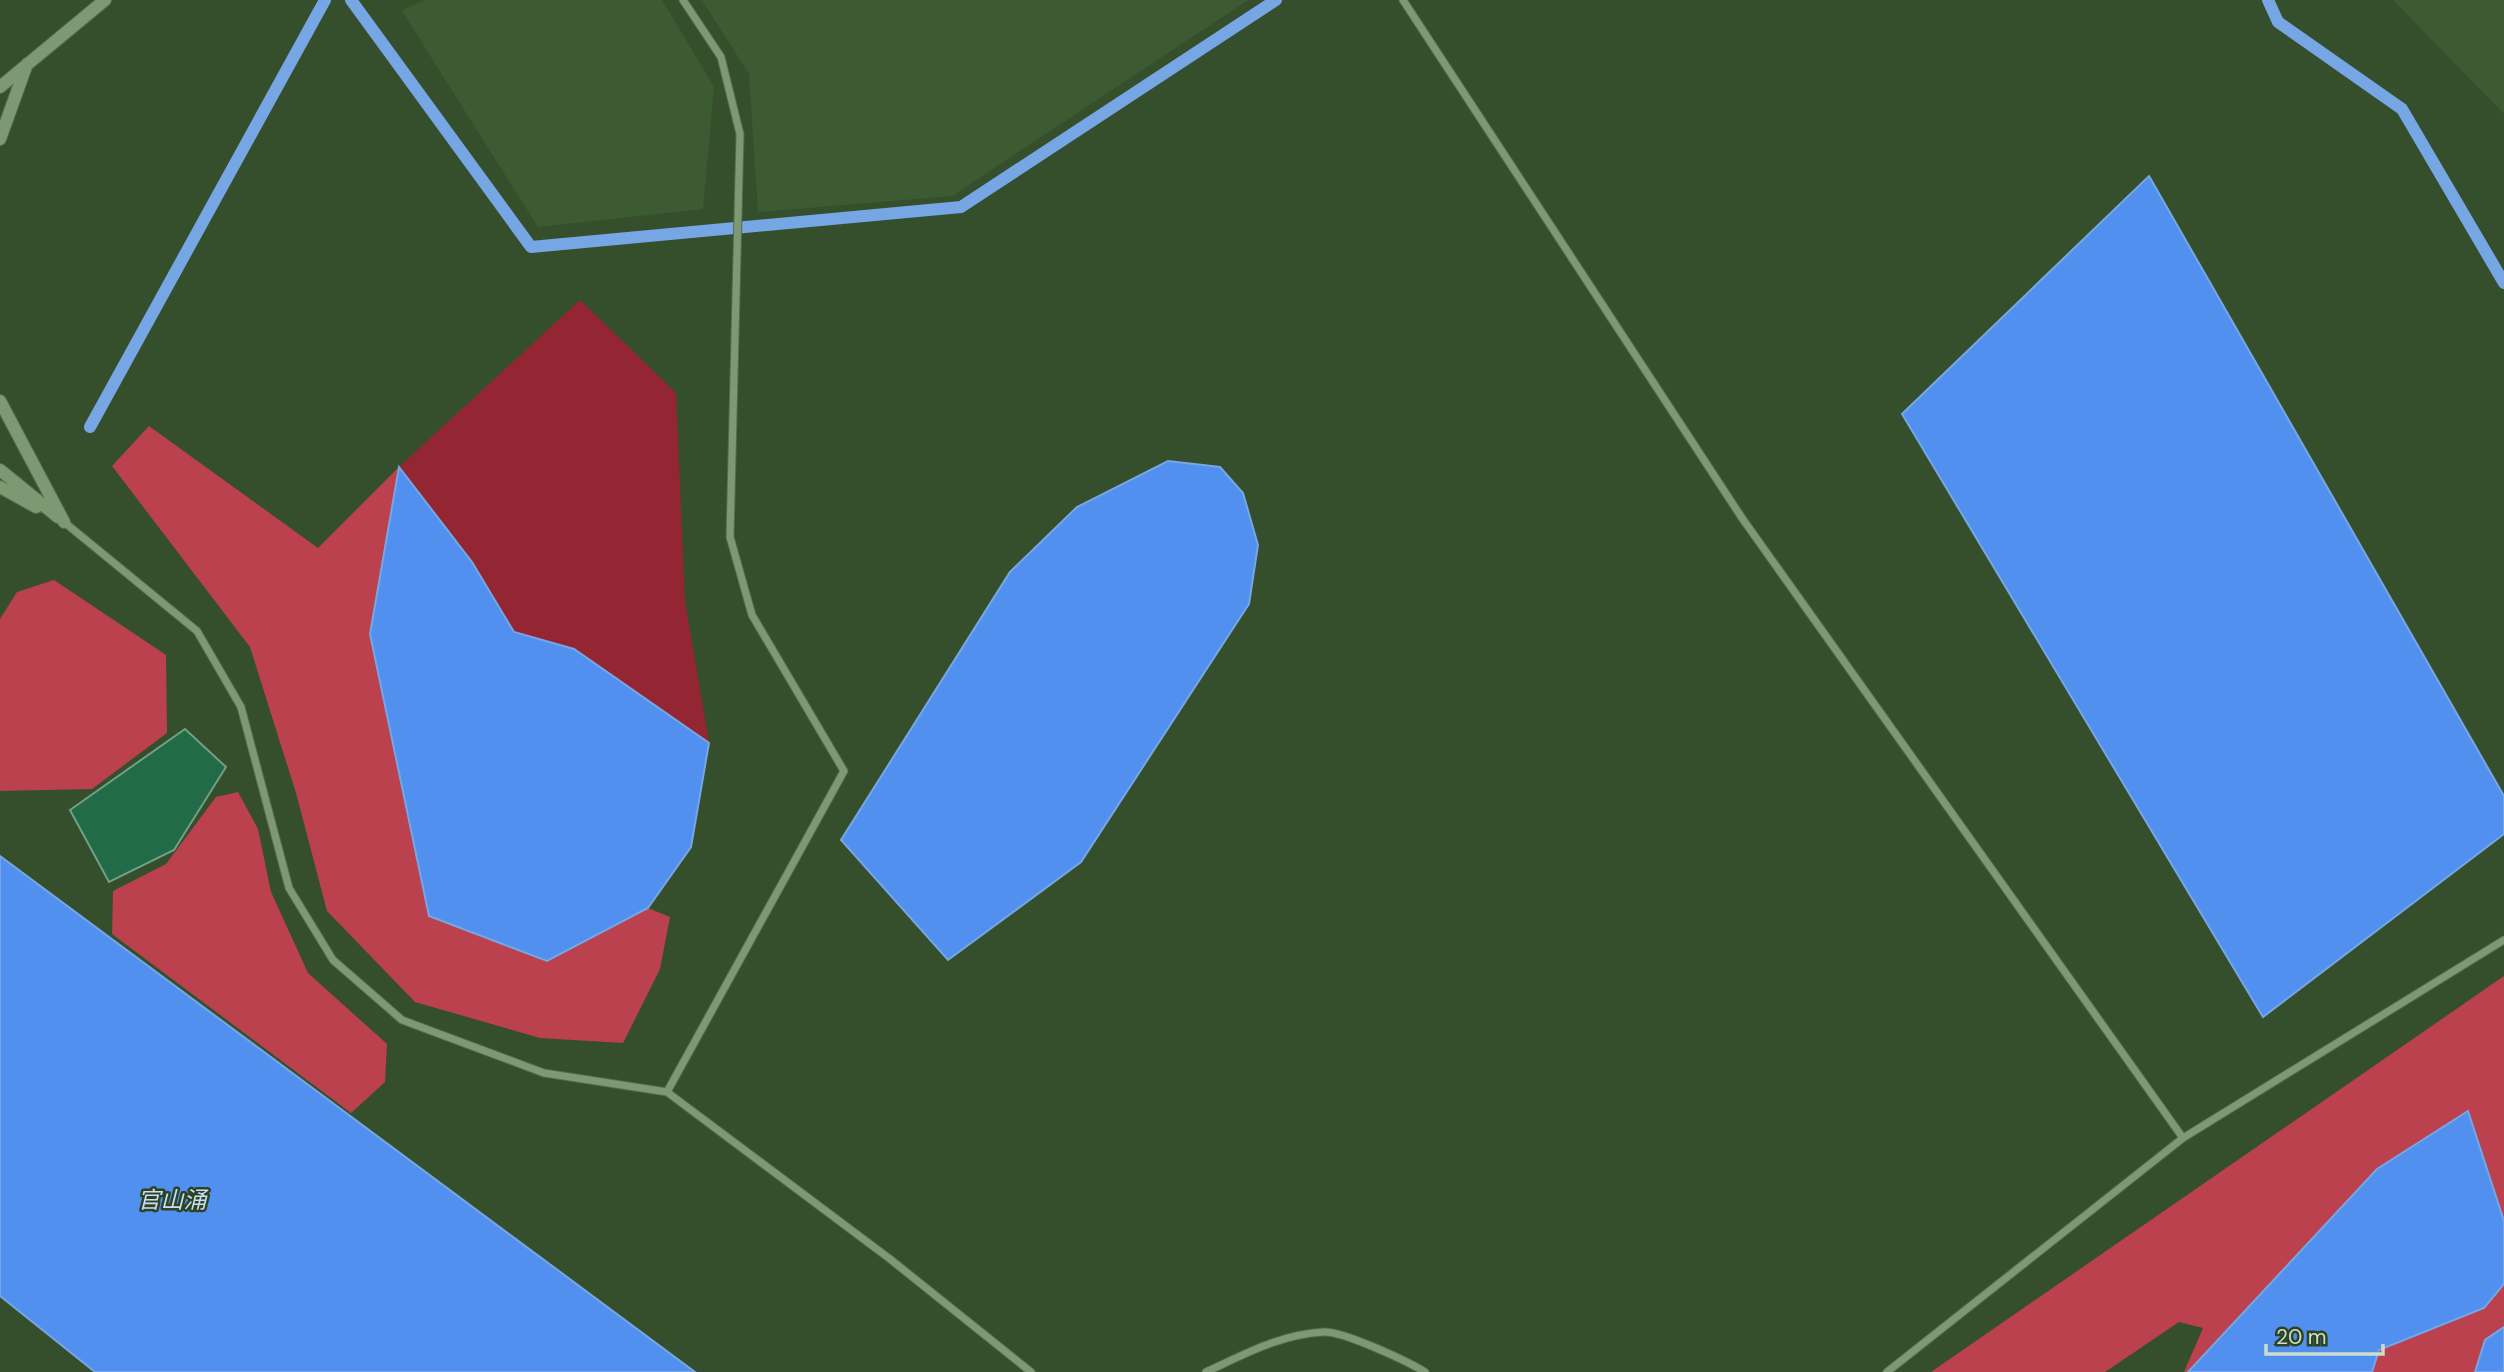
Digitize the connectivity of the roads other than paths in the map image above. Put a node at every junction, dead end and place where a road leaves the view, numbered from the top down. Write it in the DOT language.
graph roads {
  1 [pos="105,0"];
  2 [pos="683,0"];
  3 [pos="1402,0"];
  4 [pos="27,64"];
  5 [pos="0,87"];
  6 [pos="0,139"];
  7 [pos="0,401"];
  8 [pos="0,470"];
  9 [pos="0,486"];
  10 [pos="64,522"];
  11 [pos="2504,940"];
  12 [pos="667,1092"];
  13 [pos="2183,1138"];
  14 [pos="1031,1372"];
  15 [pos="1206,1372"];
  16 [pos="1425,1372"];
  17 [pos="1886,1372"];
  1 -- 4 [label="street"];
  2 -- 12 [label="street"];
  3 -- 13 [label="street"];
  4 -- 5 [label="street"];
  4 -- 6 [label="street"];
  7 -- 10 [label="street"];
  8 -- 10 [label="street"];
  9 -- 10 [label="street"];
  10 -- 12 [label="street"];
  11 -- 13 [label="street"];
  12 -- 14 [label="street"];
  13 -- 17 [label="street"];
  15 -- 16 [label="street"];
}
